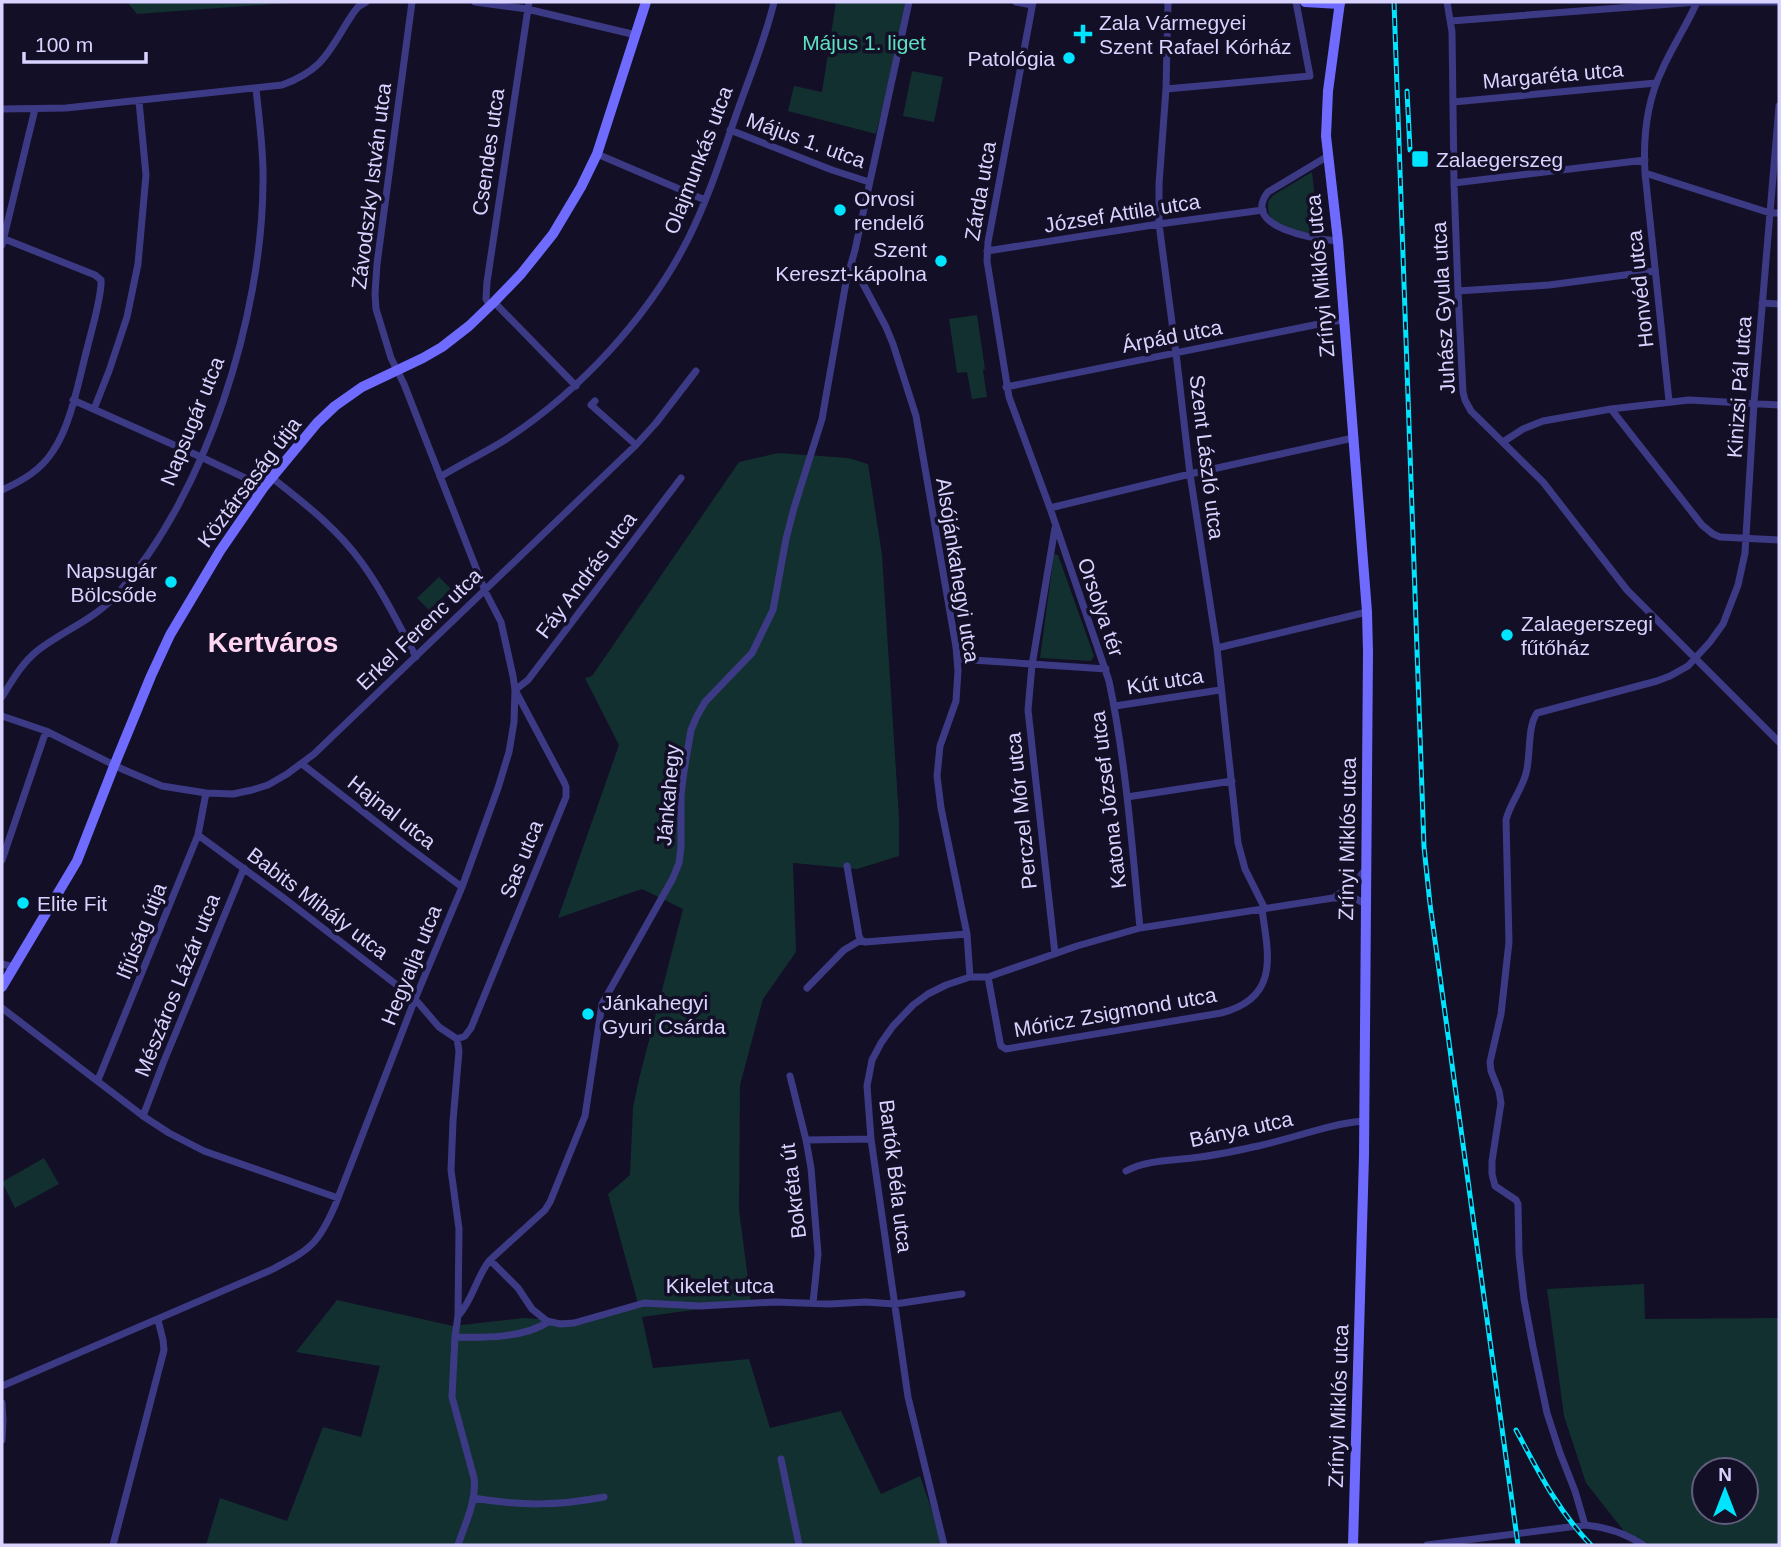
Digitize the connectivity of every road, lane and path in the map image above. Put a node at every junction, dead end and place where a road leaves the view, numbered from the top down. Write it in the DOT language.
graph roads {
  1 [pos="366,2"];
  2 [pos="412,2"];
  3 [pos="475,2"];
  4 [pos="646,2"];
  5 [pos="774,2"];
  6 [pos="909,2"];
  7 [pos="1016,2"];
  8 [pos="1168,2"];
  9 [pos="1296,2"];
  10 [pos="1305,2"];
  11 [pos="1447,2"];
  12 [pos="1697,2"];
  13 [pos="1779,2"];
  14 [pos="1033,3"];
  15 [pos="1340,3"];
  16 [pos="528,6"];
  17 [pos="1451,21"];
  18 [pos="636,35"];
  19 [pos="1656,83"];
  20 [pos="256,88"];
  21 [pos="1166,89"];
  22 [pos="139,101"];
  23 [pos="1453,102"];
  24 [pos="1779,106"];
  25 [pos="2,108"];
  26 [pos="35,109"];
  27 [pos="730,130"];
  28 [pos="597,154"];
  29 [pos="1328,156"];
  30 [pos="1645,160"];
  31 [pos="1645,173"];
  32 [pos="869,182"];
  33 [pos="1454,183"];
  34 [pos="705,200"];
  35 [pos="1263,210"];
  36 [pos="1770,213"];
  37 [pos="1779,213"];
  38 [pos="1159,224"];
  39 [pos="2,241"];
  40 [pos="1338,241"];
  41 [pos="987,251"];
  42 [pos="852,263"];
  43 [pos="1655,271"];
  44 [pos="1458,291"];
  45 [pos="1762,303"];
  46 [pos="492,304"];
  47 [pos="1779,304"];
  48 [pos="1344,320"];
  49 [pos="1176,353"];
  50 [pos="397,370"];
  51 [pos="696,371"];
  52 [pos="576,386"];
  53 [pos="1006,387"];
  54 [pos="73,400"];
  55 [pos="595,401"];
  56 [pos="1670,401"];
  57 [pos="1754,403"];
  58 [pos="1779,405"];
  59 [pos="94,409"];
  60 [pos="1611,409"];
  61 [pos="1353,438"];
  62 [pos="1503,442"];
  63 [pos="636,445"];
  64 [pos="201,457"];
  65 [pos="1190,474"];
  66 [pos="440,477"];
  67 [pos="681,478"];
  68 [pos="268,482"];
  69 [pos="2,489"];
  70 [pos="1050,508"];
  71 [pos="1055,528"];
  72 [pos="1746,538"];
  73 [pos="1779,540"];
  74 [pos="485,591"];
  75 [pos="1367,612"];
  76 [pos="1217,648"];
  77 [pos="416,657"];
  78 [pos="1695,658"];
  79 [pos="957,659"];
  80 [pos="1032,665"];
  81 [pos="1106,669"];
  82 [pos="515,690"];
  83 [pos="1220,690"];
  84 [pos="2,697"];
  85 [pos="1115,706"];
  86 [pos="2,716"];
  87 [pos="46,731"];
  88 [pos="1779,742"];
  89 [pos="302,764"];
  90 [pos="114,766"];
  91 [pos="1232,781"];
  92 [pos="206,793"];
  93 [pos="1127,797"];
  94 [pos="198,835"];
  95 [pos="2,860"];
  96 [pos="848,866"];
  97 [pos="244,868"];
  98 [pos="1366,869"];
  99 [pos="462,887"];
  100 [pos="1333,898"];
  101 [pos="1366,904"];
  102 [pos="1263,910"];
  103 [pos="1140,928"];
  104 [pos="967,934"];
  105 [pos="861,940"];
  106 [pos="1055,954"];
  107 [pos="2,964"];
  108 [pos="14,967"];
  109 [pos="970,977"];
  110 [pos="988,977"];
  111 [pos="2,987"];
  112 [pos="807,988"];
  113 [pos="415,999"];
  114 [pos="2,1008"];
  115 [pos="457,1040"];
  116 [pos="790,1076"];
  117 [pos="98,1080"];
  118 [pos="143,1116"];
  119 [pos="1363,1121"];
  120 [pos="871,1139"];
  121 [pos="806,1140"];
  122 [pos="1126,1171"];
  123 [pos="338,1198"];
  124 [pos="490,1260"];
  125 [pos="962,1294"];
  126 [pos="813,1303"];
  127 [pos="895,1304"];
  128 [pos="458,1316"];
  129 [pos="158,1320"];
  130 [pos="548,1322"];
  131 [pos="455,1336"];
  132 [pos="2,1386"];
  133 [pos="2,1403"];
  134 [pos="2,1440"];
  135 [pos="781,1459"];
  136 [pos="604,1497"];
  137 [pos="474,1498"];
  138 [pos="1585,1525"];
  139 [pos="113,1545"];
  140 [pos="458,1545"];
  141 [pos="799,1545"];
  142 [pos="944,1545"];
  143 [pos="1353,1545"];
  144 [pos="1427,1545"];
  145 [pos="1643,1545"];
  1 -- 20 [label="street"];
  2 -- 50 [label="street, Závodszky István utca"];
  3 -- 16 [label="street"];
  4 -- 18 [label="main road, Köztársaság útja"];
  5 -- 27 [label="street, Olajmunkás utca"];
  6 -- 32 [label="street, Jánkahegy"];
  7 -- 14 [label="street"];
  8 -- 21 [label="street, Szent László utca"];
  9 -- 21 [label="street"];
  10 -- 15 [label="main road"];
  11 -- 17 [label="street, Juhász Gyula utca"];
  12 -- 13 [label="street"];
  12 -- 17 [label="street"];
  12 -- 19 [label="street, Honvéd utca"];
  14 -- 41 [label="street, Zárda utca"];
  15 -- 29 [label="main road, Zrínyi Miklós utca"];
  16 -- 18 [label="street"];
  16 -- 46 [label="street, Csendes utca"];
  17 -- 23 [label="street, Juhász Gyula utca"];
  18 -- 28 [label="main road, Köztársaság útja"];
  19 -- 23 [label="street, Margaréta utca"];
  19 -- 30 [label="street, Honvéd utca"];
  20 -- 22 [label="street"];
  20 -- 64 [label="street, Napsugár utca"];
  21 -- 38 [label="street, Szent László utca"];
  22 -- 26 [label="street"];
  22 -- 59 [label="street"];
  23 -- 33 [label="street, Juhász Gyula utca"];
  24 -- 36 [label="street, Kinizsi Pál utca"];
  25 -- 26 [label="street"];
  26 -- 39 [label="street"];
  27 -- 32 [label="street, Május 1. utca"];
  27 -- 34 [label="street, Olajmunkás utca"];
  28 -- 34 [label="street"];
  28 -- 46 [label="main road, Köztársaság útja"];
  29 -- 35 [label="street"];
  29 -- 40 [label="main road, Zrínyi Miklós utca"];
  30 -- 31 [label="street, Honvéd utca"];
  30 -- 33 [label="street"];
  31 -- 36 [label="street"];
  31 -- 43 [label="street, Honvéd utca"];
  32 -- 42 [label="street, Jánkahegy"];
  33 -- 44 [label="street, Juhász Gyula utca"];
  34 -- 52 [label="street, Olajmunkás utca"];
  35 -- 38 [label="street, József Attila utca"];
  35 -- 40 [label="street"];
  36 -- 37 [label="street"];
  36 -- 45 [label="street, Kinizsi Pál utca"];
  38 -- 41 [label="street, József Attila utca"];
  38 -- 49 [label="street, Szent László utca"];
  39 -- 54 [label="street"];
  40 -- 48 [label="main road, Zrínyi Miklós utca"];
  41 -- 53 [label="street, Zárda utca"];
  42 -- 79 [label="street, Alsójánkahegyi utca"];
  42 -- 124 [label="street, Jánkahegy"];
  43 -- 44 [label="street"];
  43 -- 56 [label="street, Honvéd utca"];
  44 -- 62 [label="street, Juhász Gyula utca"];
  45 -- 47 [label="street"];
  45 -- 57 [label="street, Kinizsi Pál utca"];
  46 -- 50 [label="main road, Köztársaság útja"];
  46 -- 52 [label="street"];
  48 -- 49 [label="street, Árpád utca"];
  48 -- 61 [label="main road, Zrínyi Miklós utca"];
  49 -- 53 [label="street, Árpád utca"];
  49 -- 65 [label="street, Szent László utca"];
  50 -- 66 [label="street, Hegyalja utca"];
  50 -- 68 [label="main road, Köztársaság útja"];
  51 -- 63 [label="street, Erkel Ferenc utca"];
  52 -- 66 [label="street, Olajmunkás utca"];
  53 -- 70 [label="street, Zárda utca"];
  54 -- 59 [label="street"];
  54 -- 69 [label="street"];
  55 -- 63 [label="street"];
  56 -- 57 [label="street"];
  56 -- 60 [label="street"];
  57 -- 58 [label="street"];
  57 -- 72 [label="street, Kinizsi Pál utca"];
  59 -- 64 [label="street"];
  60 -- 62 [label="street"];
  60 -- 72 [label="street"];
  61 -- 65 [label="street"];
  61 -- 75 [label="main road, Zrínyi Miklós utca"];
  62 -- 78 [label="street, Juhász Gyula utca"];
  63 -- 74 [label="street, Erkel Ferenc utca"];
  64 -- 68 [label="street"];
  64 -- 84 [label="street, Napsugár utca"];
  65 -- 70 [label="street"];
  65 -- 76 [label="street, Szent László utca"];
  66 -- 74 [label="street, Hegyalja utca"];
  67 -- 82 [label="street, Fáy András utca"];
  68 -- 77 [label="street"];
  68 -- 90 [label="main road, Köztársaság útja"];
  70 -- 71 [label="street, Orsolya tér"];
  71 -- 80 [label="street, Orsolya tér"];
  71 -- 81 [label="street, Orsolya tér"];
  72 -- 73 [label="street"];
  72 -- 78 [label="street, Kinizsi Pál utca"];
  74 -- 77 [label="street, Erkel Ferenc utca"];
  74 -- 82 [label="street, Hegyalja utca"];
  75 -- 76 [label="street"];
  75 -- 98 [label="main road, Zrínyi Miklós utca"];
  76 -- 83 [label="street, Szent László utca"];
  77 -- 89 [label="street, Erkel Ferenc utca"];
  78 -- 88 [label="street, Juhász Gyula utca"];
  78 -- 138 [label="street, Kinizsi Pál utca"];
  79 -- 80 [label="street, Orsolya tér"];
  79 -- 104 [label="street, Alsójánkahegyi utca"];
  80 -- 81 [label="street, Orsolya tér"];
  80 -- 106 [label="street, Perczel Mór utca"];
  81 -- 85 [label="street, Katona József utca"];
  82 -- 99 [label="street, Hegyalja utca"];
  82 -- 115 [label="street, Sas utca"];
  83 -- 85 [label="street, Kút utca"];
  83 -- 91 [label="street, Szent László utca"];
  85 -- 93 [label="street, Katona József utca"];
  86 -- 87 [label="street, Erkel Ferenc utca"];
  87 -- 90 [label="street, Erkel Ferenc utca"];
  87 -- 95 [label="street"];
  89 -- 92 [label="street, Erkel Ferenc utca"];
  89 -- 99 [label="street, Hajnal utca"];
  90 -- 92 [label="street, Erkel Ferenc utca"];
  90 -- 108 [label="main road, Köztársaság útja"];
  91 -- 93 [label="street"];
  91 -- 102 [label="street, Szent László utca"];
  92 -- 94 [label="street, Ifjúság útja"];
  93 -- 103 [label="street, Katona József utca"];
  94 -- 97 [label="street, Babits Mihály utca"];
  94 -- 117 [label="street, Ifjúság útja"];
  96 -- 105 [label="street"];
  97 -- 113 [label="street, Babits Mihály utca"];
  97 -- 118 [label="street, Mészáros Lázár utca"];
  98 -- 100 [label="street"];
  98 -- 101 [label="main road, Zrínyi Miklós utca"];
  99 -- 113 [label="street, Hegyalja utca"];
  100 -- 101 [label="street"];
  100 -- 102 [label="street, Bartók Béla utca"];
  101 -- 119 [label="main road, Zrínyi Miklós utca"];
  102 -- 103 [label="street, Bartók Béla utca"];
  102 -- 110 [label="street, Móricz Zsigmond utca"];
  103 -- 106 [label="street, Bartók Béla utca"];
  104 -- 105 [label="street"];
  104 -- 109 [label="street, Alsójánkahegyi utca"];
  105 -- 112 [label="street"];
  106 -- 110 [label="street, Bartók Béla utca"];
  107 -- 108 [label="street"];
  108 -- 111 [label="main road, Köztársaság útja"];
  109 -- 110 [label="street, Bartók Béla utca"];
  109 -- 120 [label="street, Bartók Béla utca"];
  113 -- 115 [label="street"];
  113 -- 123 [label="street, Hegyalja utca"];
  114 -- 117 [label="street"];
  115 -- 128 [label="street"];
  116 -- 121 [label="street, Bokréta út"];
  117 -- 118 [label="street"];
  118 -- 123 [label="street"];
  119 -- 122 [label="street, Bánya utca"];
  119 -- 143 [label="main road, Zrínyi Miklós utca"];
  120 -- 121 [label="street"];
  120 -- 127 [label="street, Bartók Béla utca"];
  121 -- 126 [label="street, Bokréta út"];
  123 -- 129 [label="street, Hegyalja utca"];
  124 -- 128 [label="street, Jánkahegy"];
  124 -- 130 [label="street"];
  125 -- 127 [label="street, Kikelet utca"];
  126 -- 127 [label="street, Kikelet utca"];
  126 -- 130 [label="street, Kikelet utca"];
  127 -- 142 [label="street, Bartók Béla utca"];
  128 -- 131 [label="street"];
  129 -- 132 [label="street, Hegyalja utca"];
  129 -- 139 [label="street"];
  130 -- 131 [label="street, Kikelet utca"];
  131 -- 137 [label="street"];
  133 -- 134 [label="street"];
  135 -- 141 [label="street"];
  136 -- 137 [label="street"];
  137 -- 140 [label="street"];
  138 -- 144 [label="street"];
  138 -- 145 [label="street"];
}
